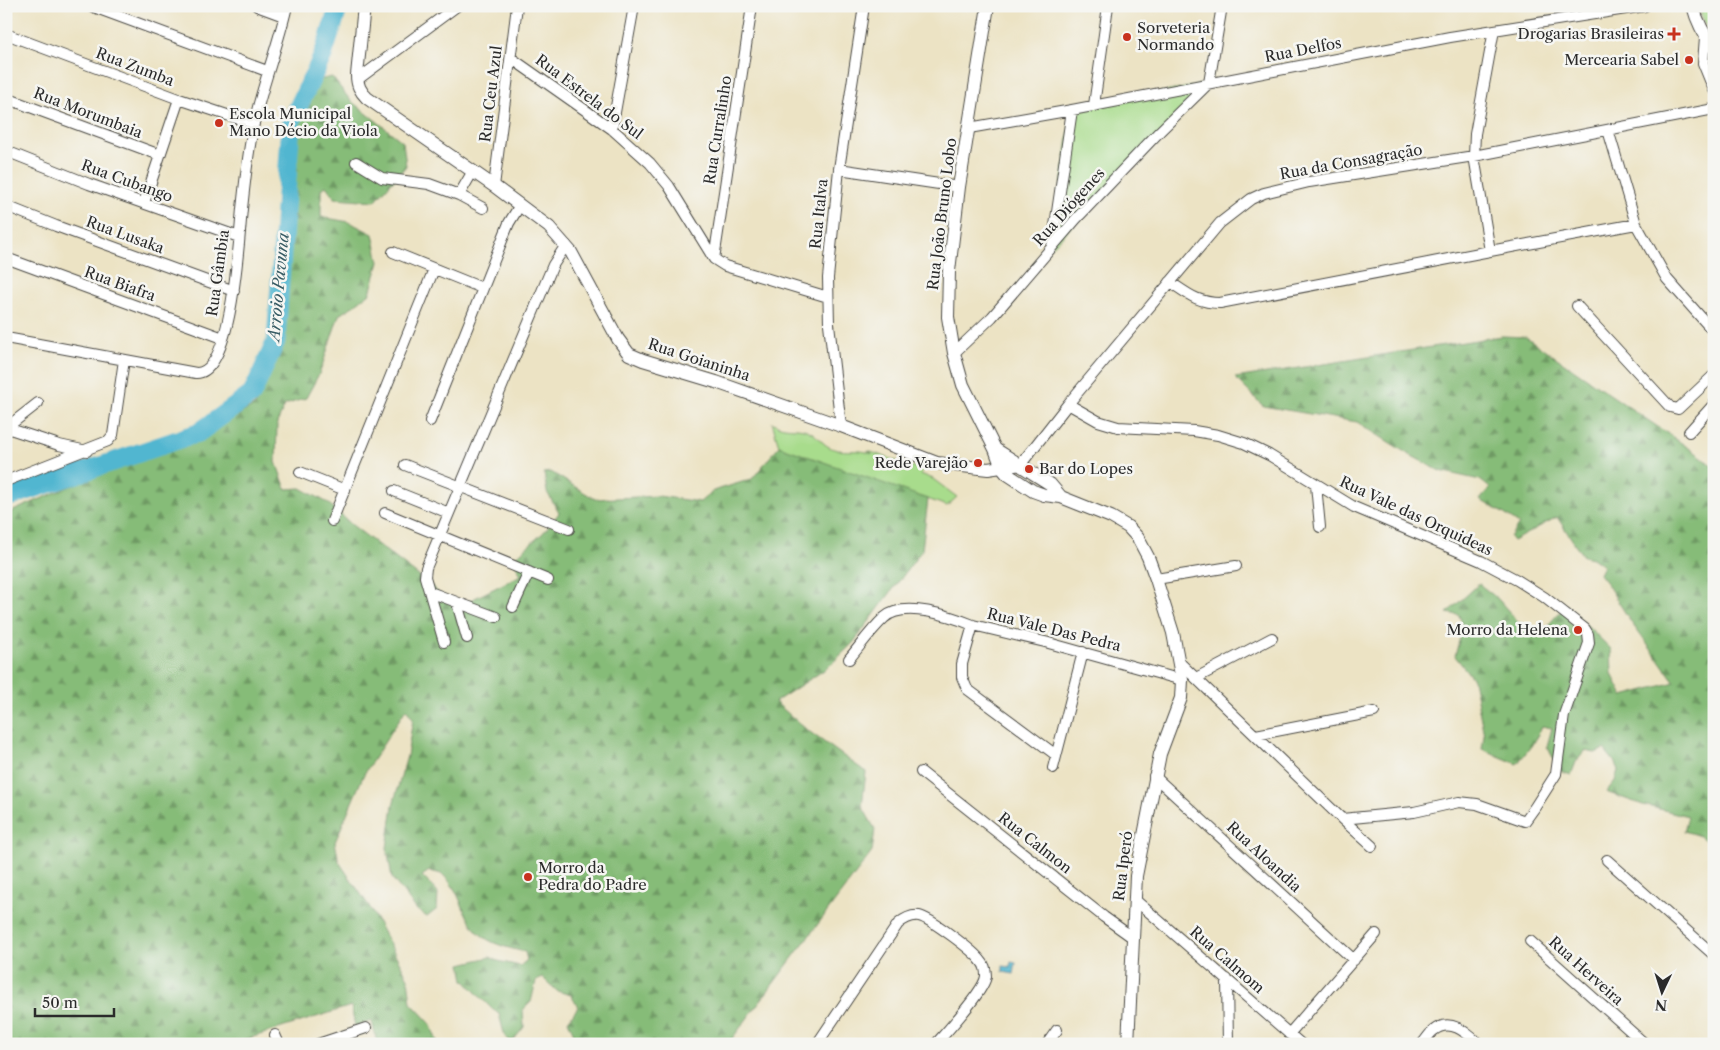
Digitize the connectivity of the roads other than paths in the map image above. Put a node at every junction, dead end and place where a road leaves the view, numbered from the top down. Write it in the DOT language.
graph roads {
  1 [pos="91,6"];
  2 [pos="257,6"];
  3 [pos="364,6"];
  4 [pos="457,6"];
  5 [pos="518,6"];
  6 [pos="634,6"];
  7 [pos="752,6"];
  8 [pos="864,6"];
  9 [pos="988,6"];
  10 [pos="1108,6"];
  11 [pos="1222,6"];
  12 [pos="1645,6"];
  13 [pos="1693,6"];
  14 [pos="286,11"];
  15 [pos="1494,30"];
  16 [pos="6,34"];
  17 [pos="1705,37"];
  18 [pos="1714,48"];
  19 [pos="511,58"];
  20 [pos="267,71"];
  21 [pos="357,80"];
  22 [pos="1209,84"];
  23 [pos="1713,86"];
  24 [pos="6,98"];
  25 [pos="179,99"];
  26 [pos="1094,105"];
  27 [pos="1714,109"];
  28 [pos="1072,110"];
  29 [pos="254,124"];
  30 [pos="968,128"];
  31 [pos="612,130"];
  32 [pos="1608,130"];
  33 [pos="6,152"];
  34 [pos="160,155"];
  35 [pos="1474,156"];
  36 [pos="356,162"];
  37 [pos="839,169"];
  38 [pos="472,171"];
  39 [pos="494,186"];
  40 [pos="959,187"];
  41 [pos="459,195"];
  42 [pos="144,202"];
  43 [pos="520,205"];
  44 [pos="6,206"];
  45 [pos="483,208"];
  46 [pos="1636,224"];
  47 [pos="239,237"];
  48 [pos="566,245"];
  49 [pos="1052,247"];
  50 [pos="1490,250"];
  51 [pos="393,252"];
  52 [pos="6,258"];
  53 [pos="714,259"];
  54 [pos="434,269"];
  55 [pos="1170,282"];
  56 [pos="482,288"];
  57 [pos="234,291"];
  58 [pos="828,297"];
  59 [pos="1577,306"];
  60 [pos="1714,332"];
  61 [pos="6,338"];
  62 [pos="223,338"];
  63 [pos="954,352"];
  64 [pos="124,360"];
  65 [pos="1714,375"];
  66 [pos="38,403"];
  67 [pos="1068,404"];
  68 [pos="1714,404"];
  69 [pos="430,421"];
  70 [pos="841,426"];
  71 [pos="7,428"];
  72 [pos="1689,432"];
  73 [pos="995,449"];
  74 [pos="87,451"];
  75 [pos="1021,464"];
  76 [pos="405,465"];
  77 [pos="1002,468"];
  78 [pos="300,472"];
  79 [pos="6,481"];
  80 [pos="1316,485"];
  81 [pos="460,486"];
  82 [pos="345,490"];
  83 [pos="394,491"];
  84 [pos="1061,497"];
  85 [pos="385,513"];
  86 [pos="449,513"];
  87 [pos="332,521"];
  88 [pos="1320,527"];
  89 [pos="569,529"];
  90 [pos="440,536"];
  91 [pos="1236,566"];
  92 [pos="529,572"];
  93 [pos="1156,579"];
  94 [pos="548,580"];
  95 [pos="430,592"];
  96 [pos="457,603"];
  97 [pos="513,607"];
  98 [pos="496,617"];
  99 [pos="973,625"];
  100 [pos="467,638"];
  101 [pos="1272,638"];
  102 [pos="444,642"];
  103 [pos="1083,652"];
  104 [pos="849,659"];
  105 [pos="1179,662"];
  106 [pos="1196,678"];
  107 [pos="1182,680"];
  108 [pos="1374,712"];
  109 [pos="1256,735"];
  110 [pos="1056,755"];
  111 [pos="1053,768"];
  112 [pos="921,772"];
  113 [pos="1154,776"];
  114 [pos="1342,819"];
  115 [pos="1372,846"];
  116 [pos="1607,860"];
  117 [pos="1134,899"];
  118 [pos="1376,934"];
  119 [pos="1132,937"];
  120 [pos="1530,941"];
  121 [pos="1714,955"];
  122 [pos="1354,960"];
  123 [pos="1227,979"];
  124 [pos="366,1028"];
  125 [pos="1057,1030"];
  126 [pos="1289,1034"];
  127 [pos="318,1044"];
  128 [pos="817,1044"];
  129 [pos="936,1044"];
  130 [pos="1047,1044"];
  131 [pos="1128,1044"];
  132 [pos="1228,1044"];
  133 [pos="1301,1044"];
  134 [pos="1422,1044"];
  135 [pos="1478,1044"];
  136 [pos="1646,1044"];
  1 -- 20 [label="street"];
  2 -- 14 [label="street"];
  3 -- 21 [label="street"];
  4 -- 21 [label="street"];
  5 -- 19 [label="street, Rua Ceu Azul"];
  6 -- 31 [label="street"];
  7 -- 53 [label="street, Rua Curralinho"];
  8 -- 37 [label="street, Rua Italva"];
  9 -- 30 [label="street, Rua João Bruno Lobo"];
  10 -- 26 [label="street"];
  11 -- 22 [label="street"];
  12 -- 15 [label="street, Rua Delfos"];
  13 -- 17 [label="street"];
  14 -- 20 [label="street, Rua Gâmbia"];
  15 -- 22 [label="street, Rua Delfos"];
  15 -- 35 [label="street"];
  16 -- 25 [label="street, Rua Zumba"];
  17 -- 18 [label="street"];
  17 -- 23 [label="street"];
  19 -- 31 [label="street, Rua Estrela do Sul"];
  19 -- 39 [label="street, Rua Ceu Azul"];
  20 -- 29 [label="street, Rua Gâmbia"];
  21 -- 38 [label="street, Rua Goianinha"];
  22 -- 26 [label="street, Rua Delfos"];
  22 -- 49 [label="street, Rua Diógenes"];
  24 -- 34 [label="street, Rua Morumbaia"];
  25 -- 29 [label="street, Rua Zumba"];
  25 -- 34 [label="street"];
  26 -- 28 [label="street, Rua Delfos"];
  27 -- 32 [label="street, Rua da Consagração"];
  28 -- 30 [label="street, Rua Delfos"];
  28 -- 49 [label="street"];
  29 -- 47 [label="street, Rua Gâmbia"];
  30 -- 40 [label="street, Rua João Bruno Lobo"];
  31 -- 53 [label="street, Rua Estrela do Sul"];
  32 -- 35 [label="street, Rua da Consagração"];
  32 -- 46 [label="street"];
  33 -- 42 [label="street, Rua Cubango"];
  34 -- 42 [label="street"];
  35 -- 50 [label="street"];
  35 -- 55 [label="street, Rua da Consagração"];
  36 -- 41 [label="street"];
  37 -- 40 [label="street"];
  37 -- 58 [label="street, Rua Italva"];
  38 -- 39 [label="street, Rua Goianinha"];
  38 -- 41 [label="street"];
  39 -- 43 [label="street, Rua Goianinha"];
  40 -- 63 [label="street, Rua João Bruno Lobo"];
  41 -- 45 [label="street"];
  42 -- 47 [label="street, Rua Cubango"];
  43 -- 48 [label="street, Rua Goianinha"];
  43 -- 56 [label="street"];
  44 -- 57 [label="street, Rua Lusaka"];
  46 -- 50 [label="street"];
  46 -- 60 [label="street"];
  47 -- 57 [label="street, Rua Gâmbia"];
  48 -- 70 [label="street, Rua Goianinha"];
  48 -- 81 [label="street"];
  49 -- 63 [label="street, Rua Diógenes"];
  50 -- 55 [label="street"];
  51 -- 54 [label="street"];
  52 -- 62 [label="street, Rua Biafra"];
  53 -- 58 [label="street"];
  54 -- 56 [label="street"];
  54 -- 82 [label="street"];
  55 -- 67 [label="street, Rua da Consagração"];
  56 -- 69 [label="street"];
  57 -- 62 [label="street, Rua Gâmbia"];
  58 -- 70 [label="street, Rua Italva"];
  59 -- 65 [label="street"];
  61 -- 64 [label="street, Rua Gâmbia"];
  62 -- 64 [label="street, Rua Gâmbia"];
  63 -- 73 [label="street, Rua João Bruno Lobo"];
  64 -- 74 [label="street"];
  66 -- 71 [label="street"];
  67 -- 75 [label="street, Rua da Consagração"];
  67 -- 80 [label="street, Rua Vale das Orquideas"];
  68 -- 72 [label="street"];
  70 -- 77 [label="street, Rua Goianinha"];
  71 -- 74 [label="street"];
  73 -- 75 [label="street"];
  73 -- 77 [label="street, Rua João Bruno Lobo"];
  74 -- 79 [label="street"];
  75 -- 77 [label="street, Rua Goianinha"];
  75 -- 84 [label="street"];
  76 -- 81 [label="street"];
  77 -- 84 [label="street"];
  78 -- 82 [label="street"];
  80 -- 88 [label="street"];
  80 -- 114 [label="street, Rua Vale das Orquideas"];
  81 -- 86 [label="street"];
  81 -- 89 [label="street"];
  82 -- 87 [label="street"];
  83 -- 86 [label="street"];
  84 -- 93 [label="street"];
  85 -- 90 [label="street"];
  86 -- 90 [label="street"];
  90 -- 92 [label="street"];
  90 -- 95 [label="street"];
  91 -- 93 [label="street"];
  92 -- 94 [label="street"];
  92 -- 97 [label="street"];
  93 -- 105 [label="street"];
  95 -- 96 [label="street"];
  95 -- 102 [label="street"];
  96 -- 98 [label="street"];
  96 -- 100 [label="street"];
  99 -- 103 [label="street, Rua Vale Das Pedra"];
  99 -- 104 [label="street"];
  99 -- 110 [label="street, Rua Vale Das Pedra"];
  101 -- 106 [label="street"];
  103 -- 107 [label="street, Rua Vale Das Pedra"];
  103 -- 110 [label="street"];
  105 -- 106 [label="street"];
  105 -- 107 [label="street"];
  106 -- 109 [label="street"];
  107 -- 113 [label="street, Rua Iperó"];
  108 -- 109 [label="street"];
  109 -- 114 [label="street"];
  110 -- 111 [label="street"];
  112 -- 119 [label="street, Rua Calmon"];
  113 -- 117 [label="street, Rua Iperó"];
  113 -- 122 [label="street, Rua Aloandia"];
  114 -- 115 [label="street"];
  116 -- 121 [label="street"];
  117 -- 119 [label="street, Rua Iperó"];
  117 -- 123 [label="street, Rua Calmom"];
  118 -- 122 [label="street"];
  119 -- 131 [label="street, Rua Iperó"];
  120 -- 136 [label="street, Rua Herveira"];
  122 -- 126 [label="street"];
  123 -- 126 [label="street, Rua Calmom"];
  123 -- 132 [label="street"];
  124 -- 127 [label="street"];
  125 -- 130 [label="street"];
  126 -- 133 [label="street, Rua Calmom"];
  128 -- 129 [label="street"];
  134 -- 135 [label="street"];
}
